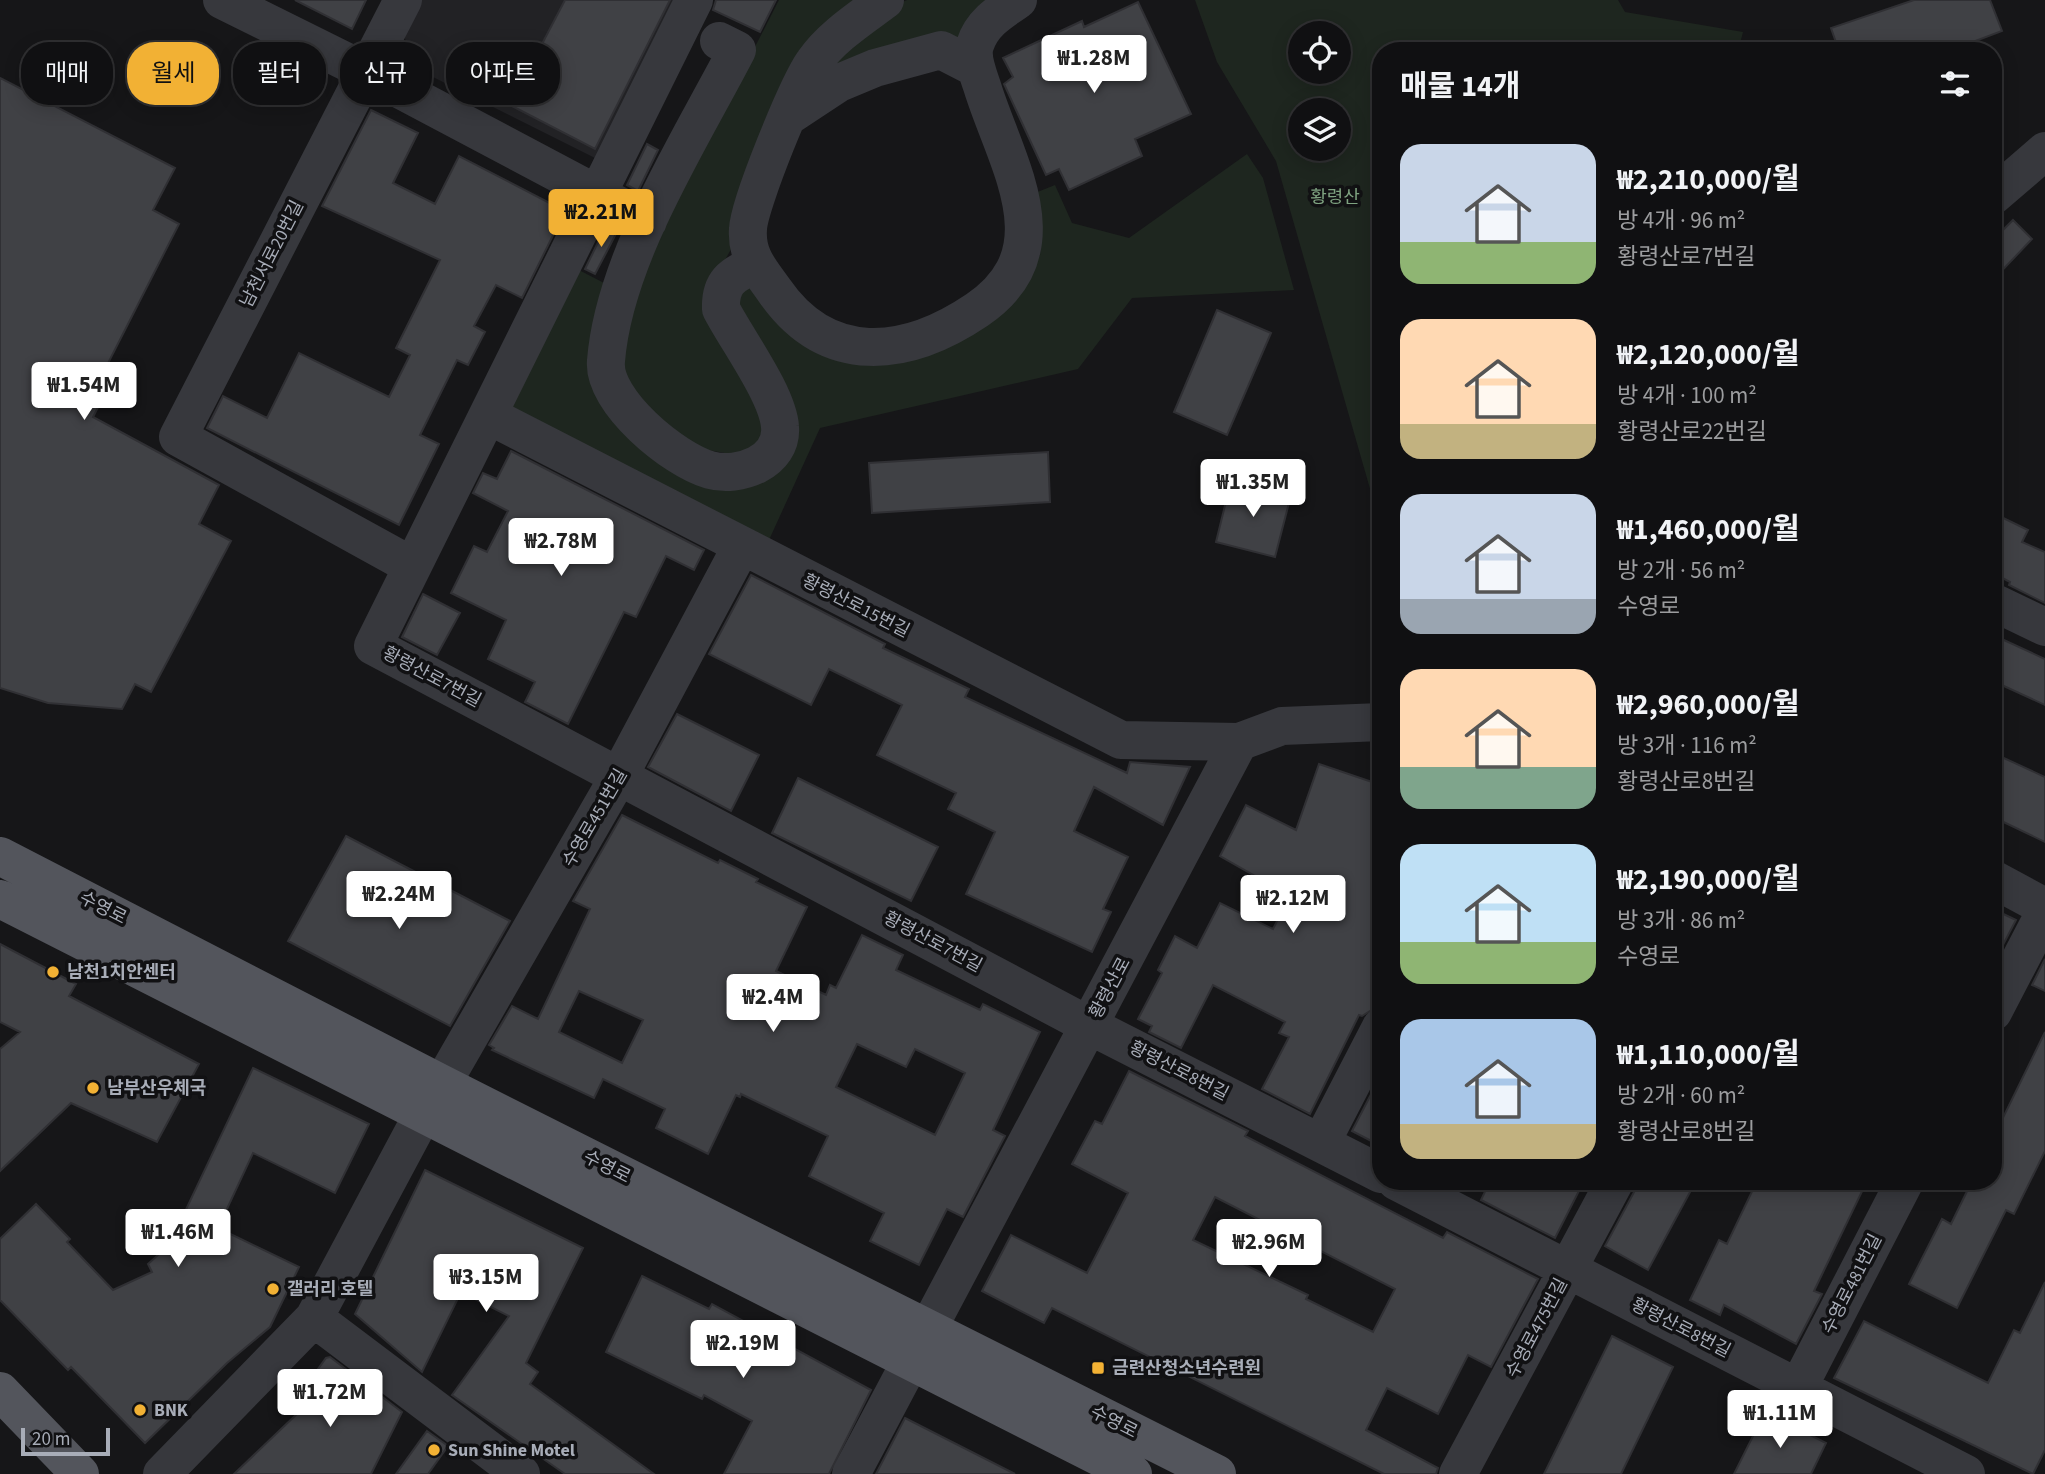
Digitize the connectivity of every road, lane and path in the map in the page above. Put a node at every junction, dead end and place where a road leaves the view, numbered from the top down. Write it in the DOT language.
graph roads {
  1 [pos="222,0"];
  2 [pos="402,0"];
  3 [pos="694,0"];
  4 [pos="886,0"];
  5 [pos="1017,0"];
  6 [pos="719,41"];
  7 [pos="380,42"];
  8 [pos="340,59"];
  9 [pos="976,68"];
  10 [pos="348,105"];
  11 [pos="429,105"];
  12 [pos="789,116"];
  13 [pos="2045,151"];
  14 [pos="2002,188"];
  15 [pos="597,195"];
  16 [pos="648,221"];
  17 [pos="754,265"];
  18 [pos="488,415"];
  19 [pos="741,547"];
  20 [pos="412,566"];
  21 [pos="2002,606"];
  22 [pos="2045,627"];
  23 [pos="1372,722"];
  24 [pos="1239,743"];
  25 [pos="619,776"];
  26 [pos="0,856"];
  27 [pos="2002,884"];
  28 [pos="0,900"];
  29 [pos="2045,907"];
  30 [pos="2045,912"];
  31 [pos="2002,995"];
  32 [pos="1090,1026"];
  33 [pos="1372,1044"];
  34 [pos="432,1099"];
  35 [pos="1321,1143"];
  36 [pos="1372,1169"];
  37 [pos="1413,1190"];
  38 [pos="1610,1190"];
  39 [pos="1900,1190"];
  40 [pos="1569,1270"];
  41 [pos="314,1318"];
  42 [pos="921,1345"];
  43 [pos="1798,1388"];
  44 [pos="0,1391"];
  45 [pos="1129,1473"];
  46 [pos="80,1474"];
  47 [pos="162,1474"];
  48 [pos="521,1474"];
  49 [pos="851,1474"];
  50 [pos="1217,1474"];
  51 [pos="1458,1474"];
  52 [pos="1966,1474"];
  1 -- 8 [label="street"];
  2 -- 7 [label="street, 남천서로20번길"];
  3 -- 15 [label="street, 황령산로7번길"];
  4 -- 12 [label="street"];
  5 -- 9 [label="street"];
  6 -- 16 [label="street"];
  9 -- 12 [label="street"];
  9 -- 17 [label="street"];
  10 -- 20 [label="street, 남천서로20번길"];
  11 -- 15 [label="street"];
  12 -- 17 [label="street"];
  13 -- 14 [label="street"];
  15 -- 16 [label="street"];
  15 -- 18 [label="street, 황령산로7번길"];
  16 -- 17 [label="street"];
  18 -- 19 [label="street, 황령산로15번길"];
  18 -- 20 [label="street, 황령산로7번길"];
  19 -- 24 [label="street, 황령산로15번길"];
  19 -- 25 [label="street, 수영로451번길"];
  20 -- 25 [label="street, 황령산로7번길"];
  21 -- 22 [label="street"];
  23 -- 24 [label="street"];
  24 -- 32 [label="street, 황령산로"];
  25 -- 32 [label="street, 황령산로7번길"];
  25 -- 34 [label="street, 수영로451번길"];
  26 -- 34 [label="main road, 수영로"];
  27 -- 29 [label="street"];
  28 -- 34 [label="main road, 수영로"];
  30 -- 31 [label="street"];
  32 -- 35 [label="street, 황령산로8번길"];
  32 -- 42 [label="street, 황령산로"];
  33 -- 35 [label="street"];
  34 -- 41 [label="street"];
  34 -- 42 [label="main road, 수영로"];
  35 -- 36 [label="street, 황령산로8번길"];
  37 -- 40 [label="street, 황령산로8번길"];
  38 -- 40 [label="street, 수영로475번길"];
  39 -- 43 [label="street, 수영로481번길"];
  40 -- 43 [label="street, 황령산로8번길"];
  40 -- 51 [label="street, 수영로475번길"];
  41 -- 47 [label="street"];
  41 -- 48 [label="street"];
  42 -- 45 [label="main road, 수영로"];
  42 -- 49 [label="street, 황령산로"];
  42 -- 50 [label="main road, 수영로"];
  43 -- 52 [label="street, 황령산로8번길"];
  44 -- 46 [label="main road"];
}
